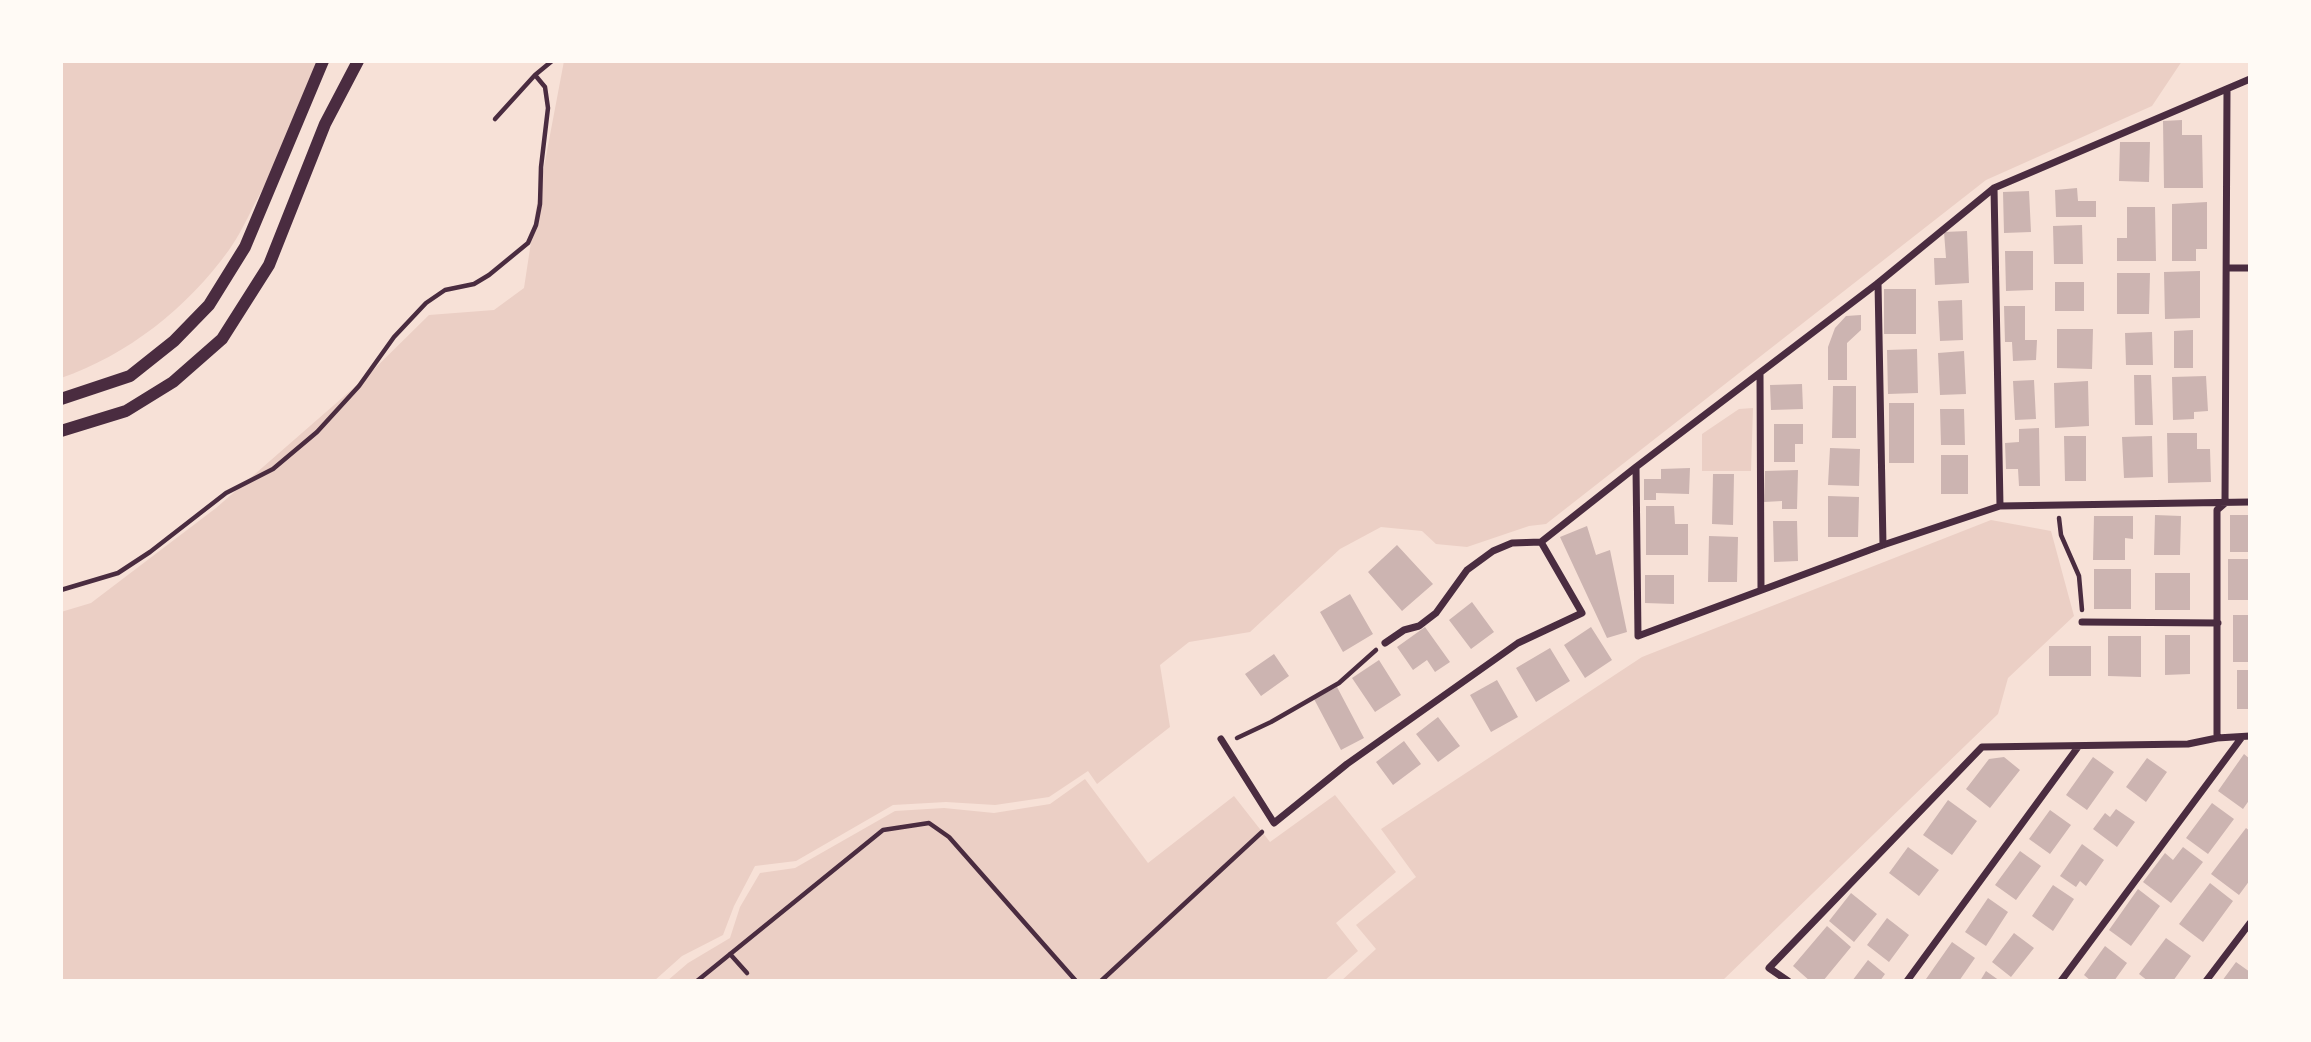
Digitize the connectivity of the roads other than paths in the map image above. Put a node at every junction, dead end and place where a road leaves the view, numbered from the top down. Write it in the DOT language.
graph roads {
  1 [pos="323,61"];
  2 [pos="358,61"];
  3 [pos="2250,79"];
  4 [pos="2227,89"];
  5 [pos="1994,188"];
  6 [pos="2227,268"];
  7 [pos="2250,268"];
  8 [pos="1878,283"];
  9 [pos="1760,374"];
  10 [pos="61,399"];
  11 [pos="61,431"];
  12 [pos="1636,467"];
  13 [pos="2225,502"];
  14 [pos="2250,502"];
  15 [pos="2000,506"];
  16 [pos="1541,542"];
  17 [pos="1883,545"];
  18 [pos="1761,589"];
  19 [pos="2082,622"];
  20 [pos="2218,623"];
  21 [pos="1385,643"];
  22 [pos="2246,736"];
  23 [pos="2217,738"];
  24 [pos="1223,742"];
  25 [pos="2078,747"];
  26 [pos="2250,923"];
  27 [pos="1788,981"];
  28 [pos="1907,981"];
  29 [pos="2061,981"];
  30 [pos="2206,981"];
  1 -- 10 [label="street"];
  2 -- 11 [label="street"];
  3 -- 4 [label="street"];
  4 -- 5 [label="street"];
  4 -- 6 [label="street"];
  5 -- 8 [label="street"];
  5 -- 15 [label="street"];
  6 -- 7 [label="street"];
  6 -- 13 [label="street"];
  8 -- 9 [label="street"];
  8 -- 17 [label="street"];
  9 -- 12 [label="street"];
  9 -- 18 [label="street"];
  12 -- 16 [label="street"];
  12 -- 18 [label="street"];
  13 -- 14 [label="street"];
  13 -- 15 [label="street"];
  13 -- 20 [label="street"];
  15 -- 17 [label="street"];
  16 -- 21 [label="street"];
  16 -- 24 [label="street"];
  17 -- 18 [label="street"];
  19 -- 20 [label="street"];
  20 -- 23 [label="street"];
  22 -- 23 [label="street"];
  22 -- 29 [label="street"];
  23 -- 25 [label="street"];
  25 -- 27 [label="street"];
  25 -- 28 [label="street"];
  26 -- 30 [label="street"];
}
